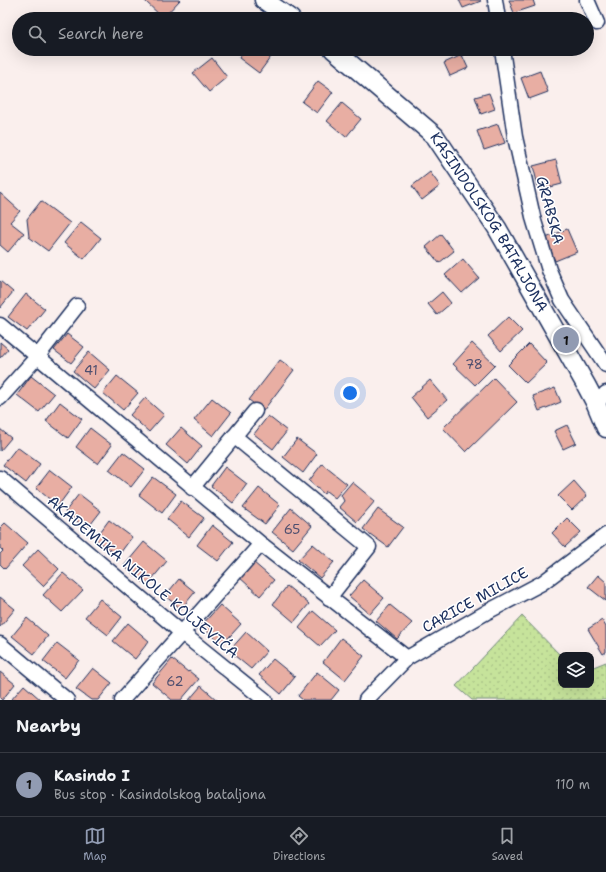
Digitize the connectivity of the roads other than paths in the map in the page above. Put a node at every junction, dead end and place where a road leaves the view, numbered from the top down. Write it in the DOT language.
graph roads {
  1 [pos="264,0"];
  2 [pos="495,0"];
  3 [pos="587,0"];
  4 [pos="281,12"];
  5 [pos="497,12"];
  6 [pos="592,12"];
  7 [pos="594,16"];
  8 [pos="597,23"];
  9 [pos="341,56"];
  10 [pos="503,56"];
  11 [pos="77,306"];
  12 [pos="0,325"];
  13 [pos="37,357"];
  14 [pos="606,365"];
  15 [pos="0,398"];
  16 [pos="601,398"];
  17 [pos="255,411"];
  18 [pos="606,428"];
  19 [pos="234,436"];
  20 [pos="0,478"];
  21 [pos="192,488"];
  22 [pos="606,535"];
  23 [pos="261,544"];
  24 [pos="329,598"];
  25 [pos="182,633"];
  26 [pos="0,644"];
  27 [pos="407,658"];
  28 [pos="66,700"];
  29 [pos="122,700"];
  30 [pos="265,700"];
  31 [pos="366,700"];
  1 -- 4 [label="street"];
  2 -- 5 [label="street"];
  3 -- 6 [label="street"];
  7 -- 8 [label="street"];
  9 -- 16 [label="street, KASINDOLSKOG BATALJONA"];
  10 -- 14 [label="street, GRABSKA"];
  11 -- 13 [label="street"];
  12 -- 13 [label="street"];
  13 -- 15 [label="street"];
  13 -- 21 [label="street"];
  16 -- 18 [label="street, KASINDOLSKOG BATALJONA"];
  17 -- 19 [label="street"];
  19 -- 21 [label="street"];
  19 -- 24 [label="street"];
  20 -- 25 [label="street, AKADEMIKA NIKOLE KOLJEVIĆA"];
  21 -- 23 [label="street"];
  22 -- 27 [label="street, CARICE MILICE"];
  23 -- 24 [label="street"];
  23 -- 25 [label="street"];
  24 -- 27 [label="street"];
  25 -- 29 [label="street"];
  25 -- 30 [label="street, AKADEMIKA NIKOLE KOLJEVIĆA"];
  26 -- 28 [label="street"];
  27 -- 31 [label="street, CARICE MILICE"];
}
